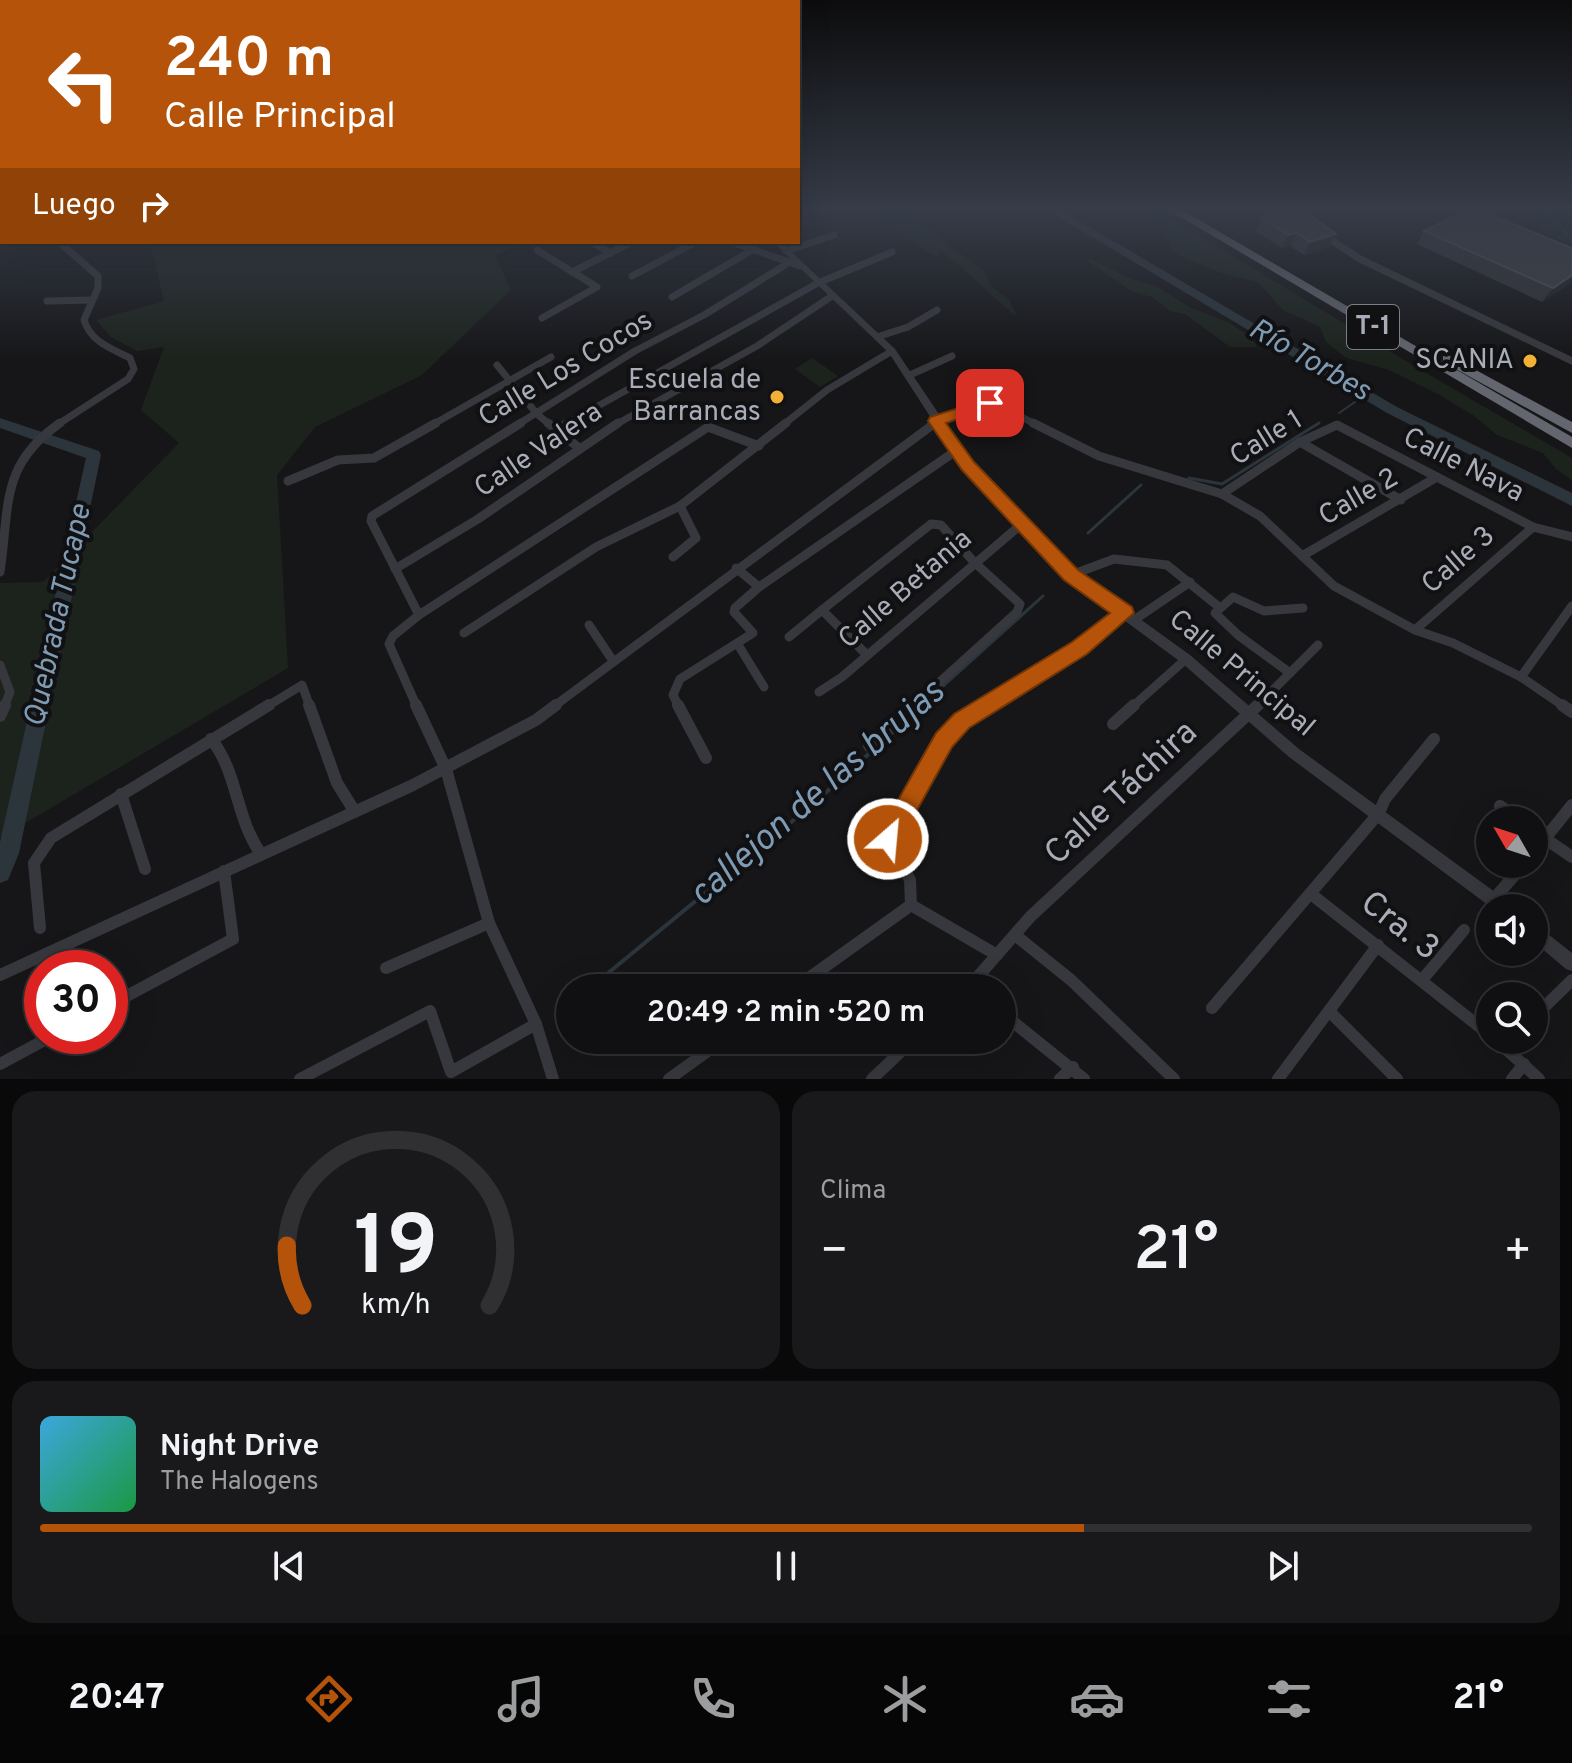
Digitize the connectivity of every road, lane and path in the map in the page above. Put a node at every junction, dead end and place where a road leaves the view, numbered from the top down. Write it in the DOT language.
graph roads {
  1 [pos="77,260"];
  2 [pos="553,260"];
  3 [pos="596,260"];
  4 [pos="661,260"];
  5 [pos="735,260"];
  6 [pos="785,260"];
  7 [pos="792,260"];
  8 [pos="872,260"];
  9 [pos="1260,260"];
  10 [pos="1281,260"];
  11 [pos="1363,260"];
  12 [pos="795,264"];
  13 [pos="572,272"];
  14 [pos="632,276"];
  15 [pos="818,283"];
  16 [pos="832,296"];
  17 [pos="672,297"];
  18 [pos="91,300"];
  19 [pos="47,301"];
  20 [pos="937,310"];
  21 [pos="542,318"];
  22 [pos="877,337"];
  23 [pos="892,351"];
  24 [pos="952,356"];
  25 [pos="551,357"];
  26 [pos="1572,361"];
  27 [pos="497,365"];
  28 [pos="910,375"];
  29 [pos="511,382"];
  30 [pos="537,414"];
  31 [pos="936,421"];
  32 [pos="1337,425"];
  33 [pos="1572,428"];
  34 [pos="555,430"];
  35 [pos="1300,442"];
  36 [pos="1572,443"];
  37 [pos="759,446"];
  38 [pos="579,448"];
  39 [pos="957,450"];
  40 [pos="1437,477"];
  41 [pos="288,481"];
  42 [pos="4,486"];
  43 [pos="1222,494"];
  44 [pos="1401,500"];
  45 [pos="680,506"];
  46 [pos="1024,522"];
  47 [pos="1533,527"];
  48 [pos="1572,537"];
  49 [pos="1302,556"];
  50 [pos="673,557"];
  51 [pos="974,562"];
  52 [pos="736,568"];
  53 [pos="395,569"];
  54 [pos="0,572"];
  55 [pos="1071,575"];
  56 [pos="1190,582"];
  57 [pos="759,587"];
  58 [pos="1572,606"];
  59 [pos="1219,607"];
  60 [pos="1303,608"];
  61 [pos="822,610"];
  62 [pos="419,615"];
  63 [pos="1129,616"];
  64 [pos="589,625"];
  65 [pos="1415,630"];
  66 [pos="464,633"];
  67 [pos="789,637"];
  68 [pos="737,643"];
  69 [pos="1318,645"];
  70 [pos="867,655"];
  71 [pos="1186,659"];
  72 [pos="613,661"];
  73 [pos="0,665"];
  74 [pos="1290,673"];
  75 [pos="1521,677"];
  76 [pos="764,687"];
  77 [pos="819,692"];
  78 [pos="1251,712"];
  79 [pos="1572,712"];
  80 [pos="0,716"];
  81 [pos="1113,724"];
  82 [pos="211,739"];
  83 [pos="1434,739"];
  84 [pos="869,746"];
  85 [pos="706,758"];
  86 [pos="446,769"];
  87 [pos="121,794"];
  88 [pos="1572,805"];
  89 [pos="355,812"];
  90 [pos="1379,813"];
  91 [pos="1548,836"];
  92 [pos="1548,840"];
  93 [pos="261,854"];
  94 [pos="1572,857"];
  95 [pos="145,869"];
  96 [pos="224,871"];
  97 [pos="1512,878"];
  98 [pos="1311,894"];
  99 [pos="1487,894"];
  100 [pos="1498,894"];
  101 [pos="911,905"];
  102 [pos="489,923"];
  103 [pos="40,928"];
  104 [pos="1464,930"];
  105 [pos="1015,935"];
  106 [pos="1548,943"];
  107 [pos="1378,945"];
  108 [pos="997,955"];
  109 [pos="1572,963"];
  110 [pos="386,968"];
  111 [pos="815,974"];
  112 [pos="982,974"];
  113 [pos="0,975"];
  114 [pos="1422,980"];
  115 [pos="1572,980"];
  116 [pos="128,995"];
  117 [pos="1548,1003"];
  118 [pos="1212,1008"];
  119 [pos="1330,1012"];
  120 [pos="536,1024"];
  121 [pos="1016,1024"];
  122 [pos="1476,1024"];
  123 [pos="24,1051"];
  124 [pos="704,1054"];
  125 [pos="898,1054"];
  126 [pos="1514,1054"];
  127 [pos="0,1064"];
  128 [pos="1524,1064"];
  129 [pos="1073,1067"];
  130 [pos="300,1079"];
  131 [pos="553,1079"];
  132 [pos="669,1079"];
  133 [pos="872,1079"];
  134 [pos="1060,1079"];
  135 [pos="1084,1079"];
  136 [pos="1174,1079"];
  137 [pos="1278,1079"];
  138 [pos="1397,1079"];
  139 [pos="1512,1079"];
  140 [pos="1539,1079"];
  1 -- 18 [label="street"];
  2 -- 13 [label="street"];
  3 -- 13 [label="street"];
  4 -- 14 [label="street"];
  5 -- 17 [label="street"];
  6 -- 12 [label="street"];
  7 -- 12 [label="street, Calle Principal"];
  8 -- 15 [label="street"];
  9 -- 36 [label="highway, T-1"];
  10 -- 33 [label="highway, T-1"];
  11 -- 26 [label="street"];
  12 -- 15 [label="street, Calle Principal"];
  12 -- 30 [label="street, Calle Los Cocos"];
  13 -- 21 [label="street"];
  15 -- 16 [label="street, Calle Principal"];
  15 -- 34 [label="street"];
  16 -- 22 [label="street, Calle Principal"];
  16 -- 38 [label="street, Calle Valera"];
  18 -- 19 [label="street"];
  18 -- 42 [label="street"];
  20 -- 22 [label="street"];
  22 -- 23 [label="street, Calle Principal"];
  23 -- 28 [label="street, Calle Principal"];
  23 -- 37 [label="street"];
  24 -- 28 [label="street"];
  25 -- 29 [label="street"];
  27 -- 29 [label="street"];
  28 -- 31 [label="street, Calle Principal"];
  29 -- 30 [label="street"];
  29 -- 41 [label="street"];
  30 -- 34 [label="street"];
  30 -- 53 [label="street, Calle Los Cocos"];
  31 -- 39 [label="street, Calle Principal"];
  31 -- 43 [label="street"];
  31 -- 52 [label="street"];
  32 -- 35 [label="street, Calle 1"];
  32 -- 40 [label="street, Calle Nava"];
  34 -- 38 [label="street"];
  35 -- 43 [label="street, Calle 1"];
  35 -- 44 [label="street"];
  37 -- 45 [label="street"];
  37 -- 62 [label="street"];
  38 -- 53 [label="street, Calle Valera"];
  39 -- 46 [label="street, Calle Principal"];
  39 -- 57 [label="street"];
  40 -- 44 [label="street, Calle 2"];
  40 -- 47 [label="street, Calle Nava"];
  42 -- 54 [label="street"];
  43 -- 49 [label="street"];
  44 -- 49 [label="street, Calle 2"];
  45 -- 50 [label="street"];
  45 -- 66 [label="street"];
  46 -- 51 [label="street, Calle Betania"];
  46 -- 55 [label="street, Calle Principal"];
  47 -- 48 [label="street, Calle Nava"];
  47 -- 65 [label="street, Calle 3"];
  49 -- 65 [label="street"];
  51 -- 61 [label="street"];
  51 -- 70 [label="street, Calle Betania"];
  51 -- 84 [label="street"];
  52 -- 57 [label="street"];
  52 -- 72 [label="street"];
  53 -- 62 [label="street"];
  55 -- 56 [label="street"];
  55 -- 63 [label="street, Calle Principal"];
  56 -- 59 [label="street"];
  56 -- 63 [label="street"];
  57 -- 68 [label="street"];
  58 -- 75 [label="street"];
  59 -- 60 [label="street"];
  59 -- 74 [label="street"];
  61 -- 67 [label="street"];
  61 -- 70 [label="street"];
  62 -- 86 [label="street"];
  63 -- 71 [label="street, Calle Principal"];
  63 -- 101 [label="street"];
  64 -- 72 [label="street"];
  65 -- 75 [label="street"];
  68 -- 76 [label="street"];
  68 -- 85 [label="street"];
  69 -- 74 [label="street, Calle Táchira"];
  70 -- 77 [label="street, Calle Betania"];
  71 -- 78 [label="street, Calle Principal"];
  71 -- 81 [label="street"];
  72 -- 86 [label="street"];
  73 -- 80 [label="street"];
  74 -- 78 [label="street, Calle Táchira"];
  75 -- 79 [label="street"];
  78 -- 90 [label="street, Calle Principal"];
  78 -- 105 [label="street, Calle Táchira"];
  82 -- 87 [label="street"];
  82 -- 89 [label="street"];
  82 -- 93 [label="street"];
  83 -- 90 [label="street"];
  86 -- 89 [label="street"];
  86 -- 102 [label="street"];
  87 -- 95 [label="street"];
  87 -- 103 [label="street"];
  88 -- 91 [label="street"];
  89 -- 93 [label="street"];
  90 -- 98 [label="street"];
  90 -- 99 [label="street, Calle Principal"];
  92 -- 94 [label="street"];
  93 -- 96 [label="street"];
  96 -- 113 [label="street"];
  96 -- 116 [label="street"];
  97 -- 100 [label="street"];
  98 -- 107 [label="street, Cra. 3"];
  98 -- 118 [label="street"];
  101 -- 108 [label="street"];
  101 -- 111 [label="street"];
  102 -- 110 [label="street"];
  102 -- 120 [label="street"];
  104 -- 114 [label="street"];
  105 -- 108 [label="street, Calle Táchira"];
  105 -- 136 [label="street"];
  106 -- 109 [label="street"];
  107 -- 114 [label="street, Cra. 3"];
  107 -- 119 [label="street"];
  108 -- 112 [label="street, Calle Táchira"];
  114 -- 122 [label="street, Cra. 3"];
  115 -- 117 [label="street"];
  119 -- 137 [label="street"];
  119 -- 138 [label="street"];
  120 -- 130 [label="street"];
  120 -- 131 [label="street"];
  121 -- 129 [label="street"];
  123 -- 127 [label="street"];
  124 -- 132 [label="street"];
  125 -- 133 [label="street"];
  126 -- 128 [label="street"];
  128 -- 139 [label="street"];
  128 -- 140 [label="street"];
  129 -- 134 [label="street"];
  129 -- 135 [label="street"];
}
